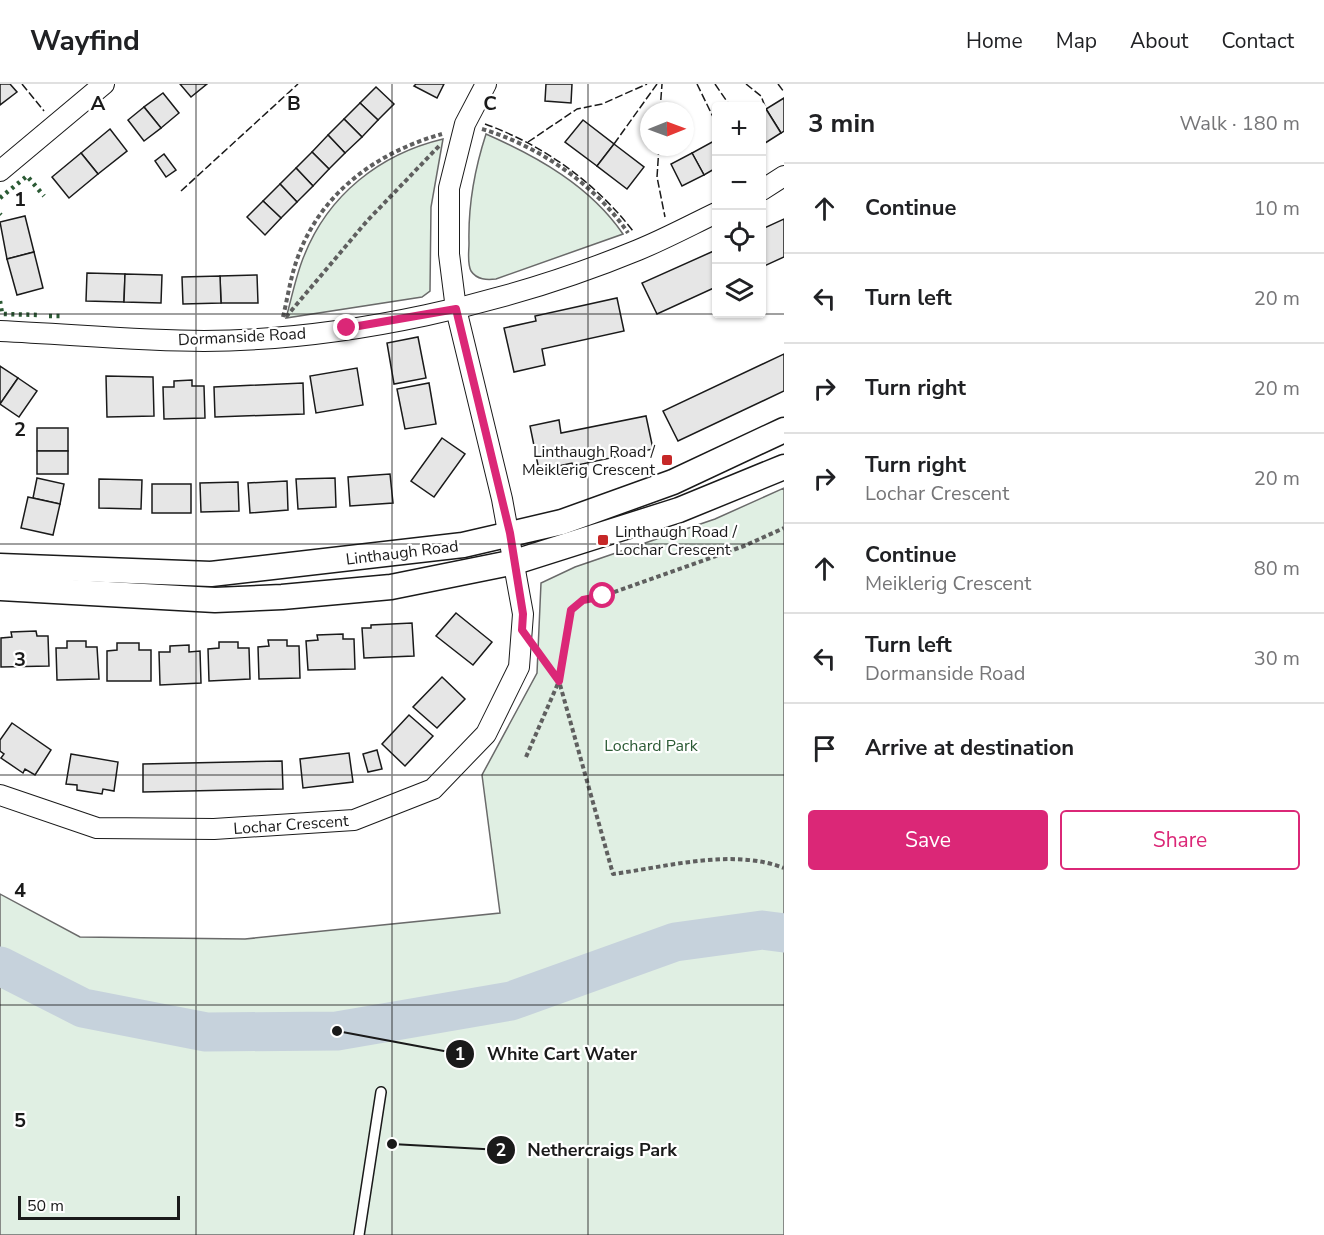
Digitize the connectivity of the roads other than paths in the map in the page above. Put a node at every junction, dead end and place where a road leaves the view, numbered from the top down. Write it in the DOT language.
graph roads {
  1 [pos="104,84"];
  2 [pos="486,84"];
  3 [pos="0,171"];
  4 [pos="784,176"];
  5 [pos="766,187"];
  6 [pos="712,215"];
  7 [pos="456,309"];
  8 [pos="0,331"];
  9 [pos="784,430"];
  10 [pos="784,467"];
  11 [pos="510,533"];
  12 [pos="515,562"];
  13 [pos="0,566"];
  14 [pos="0,588"];
  15 [pos="0,795"];
  16 [pos="381,1092"];
  17 [pos="359,1235"];
  1 -- 3 [label="street"];
  2 -- 7 [label="street, Lochar Crescent"];
  4 -- 5 [label="street"];
  6 -- 7 [label="street, Dormanside Road"];
  7 -- 8 [label="street, Dormanside Road"];
  7 -- 11 [label="street, Lochar Crescent"];
  9 -- 11 [label="street, Linthaugh Road"];
  10 -- 12 [label="street, Linthaugh Road"];
  11 -- 12 [label="street, Lochar Crescent"];
  11 -- 13 [label="street, Linthaugh Road"];
  12 -- 14 [label="street, Linthaugh Road"];
  12 -- 15 [label="street, Lochar Crescent"];
  16 -- 17 [label="lane"];
}
